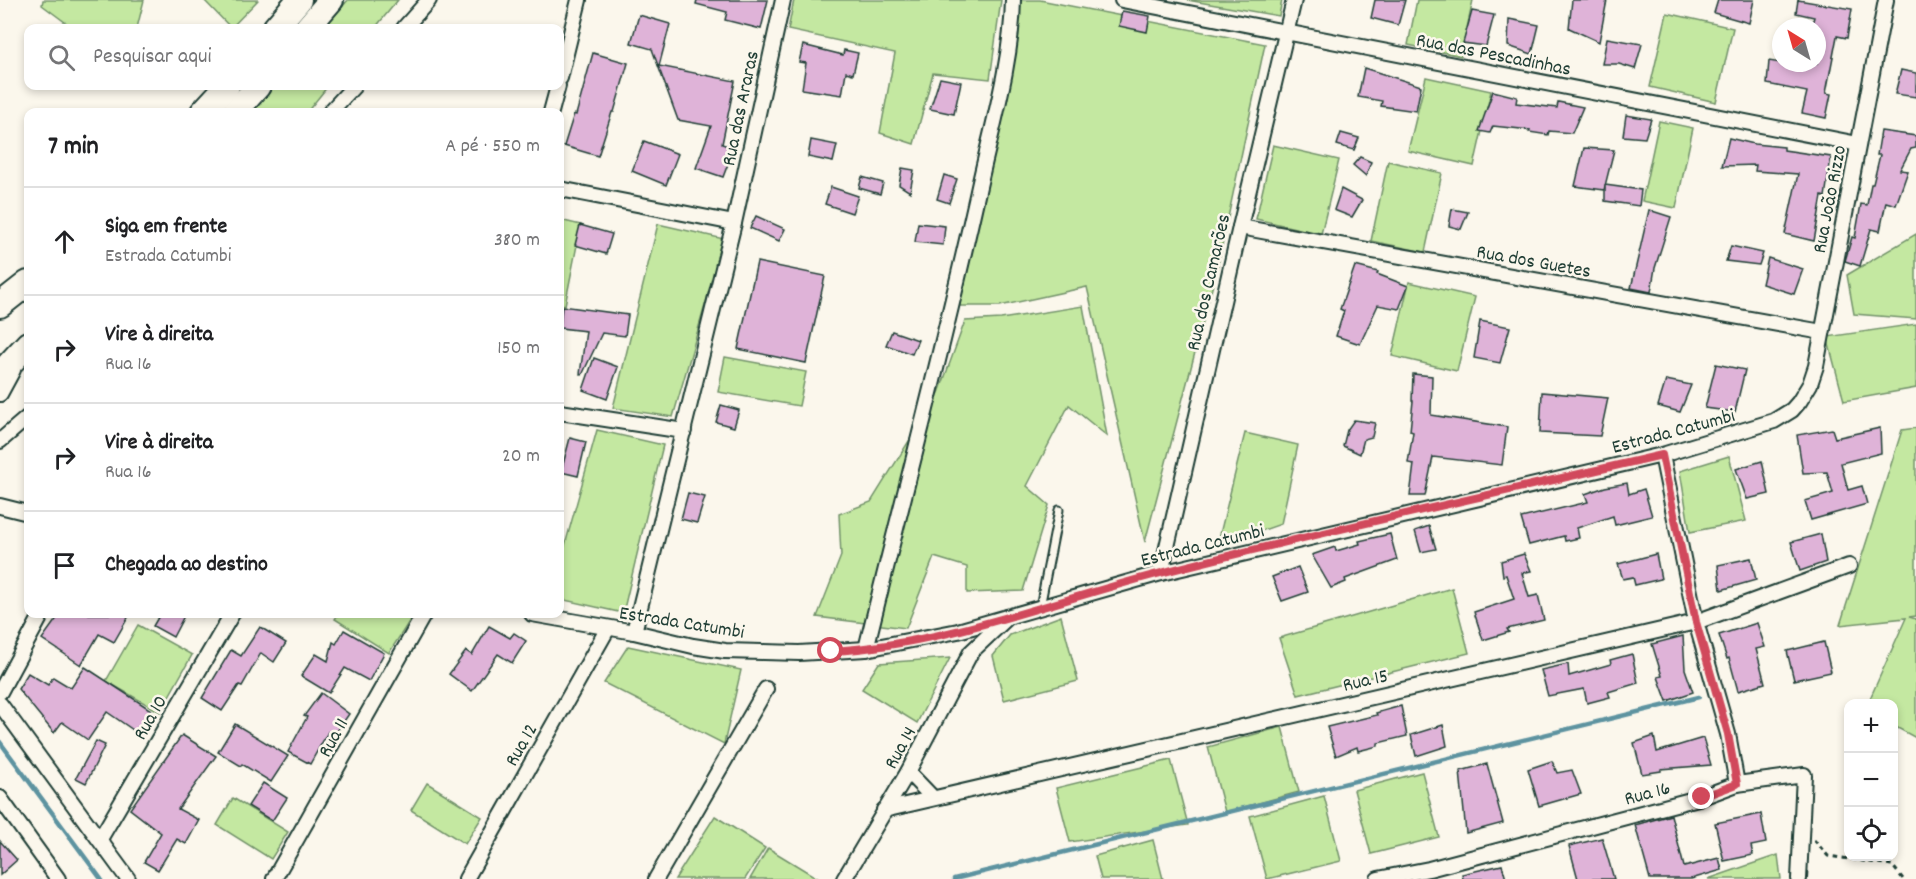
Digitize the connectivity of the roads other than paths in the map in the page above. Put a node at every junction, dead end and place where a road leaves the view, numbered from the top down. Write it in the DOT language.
graph roads {
  1 [pos="299,0"];
  2 [pos="331,0"];
  3 [pos="429,0"];
  4 [pos="579,0"];
  5 [pos="783,0"];
  6 [pos="1013,0"];
  7 [pos="1122,0"];
  8 [pos="1294,0"];
  9 [pos="1886,0"];
  10 [pos="278,24"];
  11 [pos="310,24"];
  12 [pos="408,24"];
  13 [pos="1287,32"];
  14 [pos="564,62"];
  15 [pos="223,90"];
  16 [pos="254,90"];
  17 [pos="350,90"];
  18 [pos="557,90"];
  19 [pos="207,108"];
  20 [pos="239,108"];
  21 [pos="334,108"];
  22 [pos="552,108"];
  23 [pos="1858,144"];
  24 [pos="564,190"];
  25 [pos="734,223"];
  26 [pos="1240,227"];
  27 [pos="24,286"];
  28 [pos="0,305"];
  29 [pos="1822,332"];
  30 [pos="24,349"];
  31 [pos="24,352"];
  32 [pos="0,374"];
  33 [pos="0,394"];
  34 [pos="1799,402"];
  35 [pos="564,413"];
  36 [pos="24,420"];
  37 [pos="684,431"];
  38 [pos="0,441"];
  39 [pos="1662,455"];
  40 [pos="0,506"];
  41 [pos="1059,510"];
  42 [pos="24,512"];
  43 [pos="1848,566"];
  44 [pos="1161,573"];
  45 [pos="1040,607"];
  46 [pos="1009,616"];
  47 [pos="40,618"];
  48 [pos="230,618"];
  49 [pos="422,618"];
  50 [pos="554,618"];
  51 [pos="1696,622"];
  52 [pos="608,628"];
  53 [pos="958,631"];
  54 [pos="634,632"];
  55 [pos="866,649"];
  56 [pos="971,652"];
  57 [pos="766,688"];
  58 [pos="0,692"];
  59 [pos="0,704"];
  60 [pos="908,772"];
  61 [pos="1737,784"];
  62 [pos="933,798"];
  63 [pos="0,800"];
  64 [pos="884,810"];
  65 [pos="100,839"];
  66 [pos="1433,874"];
  67 [pos="58,879"];
  68 [pos="128,879"];
  69 [pos="274,879"];
  70 [pos="466,879"];
  71 [pos="656,879"];
  72 [pos="844,879"];
  73 [pos="1378,879"];
  74 [pos="1799,879"];
  1 -- 10 [label="highway"];
  2 -- 11 [label="highway"];
  3 -- 12 [label="street"];
  4 -- 14 [label="street"];
  5 -- 25 [label="street, Rua das Araras"];
  6 -- 55 [label="street"];
  7 -- 13 [label="street, Rua das Pescadinhas"];
  8 -- 13 [label="street, Rua dos Camarões"];
  9 -- 23 [label="street, Rua João Rizzo"];
  13 -- 23 [label="street, Rua das Pescadinhas"];
  13 -- 26 [label="street, Rua dos Camarões"];
  15 -- 19 [label="highway"];
  16 -- 20 [label="highway"];
  17 -- 21 [label="street"];
  18 -- 22 [label="street"];
  23 -- 29 [label="street, Rua João Rizzo"];
  24 -- 25 [label="street"];
  25 -- 37 [label="street, Rua das Araras"];
  26 -- 29 [label="street, Rua dos Guetes"];
  26 -- 44 [label="street, Rua dos Camarões"];
  27 -- 28 [label="highway"];
  29 -- 34 [label="street, Rua João Rizzo"];
  30 -- 32 [label="highway"];
  31 -- 33 [label="street"];
  34 -- 39 [label="street, Estrada Catumbi"];
  35 -- 37 [label="street"];
  36 -- 38 [label="street"];
  37 -- 54 [label="street, Rua das Araras"];
  39 -- 44 [label="street, Estrada Catumbi"];
  39 -- 51 [label="street"];
  40 -- 42 [label="street"];
  41 -- 45 [label="lane"];
  43 -- 51 [label="street, Rua 15"];
  44 -- 45 [label="street, Estrada Catumbi"];
  45 -- 46 [label="street, Estrada Catumbi"];
  46 -- 53 [label="street, Estrada Catumbi"];
  46 -- 56 [label="street, Rua 14"];
  47 -- 58 [label="street"];
  48 -- 65 [label="street, Rua 10"];
  49 -- 69 [label="street, Rua 11"];
  50 -- 52 [label="street, Estrada Catumbi"];
  51 -- 61 [label="street"];
  51 -- 62 [label="street, Rua 15"];
  52 -- 54 [label="street, Estrada Catumbi"];
  52 -- 70 [label="street, Rua 12"];
  53 -- 55 [label="street, Estrada Catumbi"];
  53 -- 56 [label="street"];
  54 -- 55 [label="street, Estrada Catumbi"];
  56 -- 60 [label="street, Rua 14"];
  57 -- 71 [label="street"];
  59 -- 65 [label="street"];
  60 -- 62 [label="street"];
  60 -- 64 [label="street, Rua 14"];
  61 -- 66 [label="street, Rua 16"];
  61 -- 74 [label="street, Rua 16"];
  62 -- 64 [label="street, Rua 15"];
  63 -- 67 [label="street"];
  64 -- 72 [label="street, Rua 14"];
  65 -- 68 [label="street"];
  66 -- 73 [label="street, Rua 16"];
}
